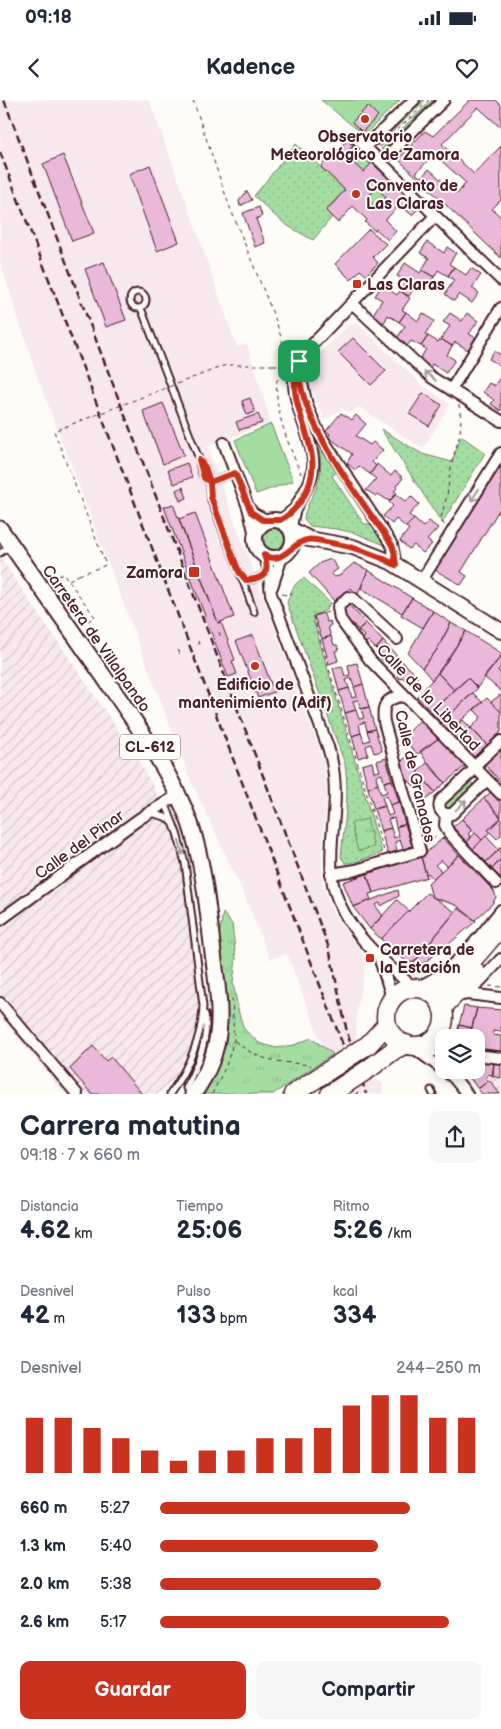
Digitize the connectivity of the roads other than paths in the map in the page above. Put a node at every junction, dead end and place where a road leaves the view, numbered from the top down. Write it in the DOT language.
graph roads {
  1 [pos="414,100"];
  2 [pos="444,100"];
  3 [pos="356,138"];
  4 [pos="388,140"];
  5 [pos="365,147"];
  6 [pos="380,162"];
  7 [pos="435,216"];
  8 [pos="501,280"];
  9 [pos="352,303"];
  10 [pos="141,308"];
  11 [pos="501,308"];
  12 [pos="294,361"];
  13 [pos="451,390"];
  14 [pos="501,421"];
  15 [pos="224,443"];
  16 [pos="501,454"];
  17 [pos="235,473"];
  18 [pos="210,482"];
  19 [pos="248,506"];
  20 [pos="283,525"];
  21 [pos="0,529"];
  22 [pos="255,535"];
  23 [pos="310,539"];
  24 [pos="6,549"];
  25 [pos="287,552"];
  26 [pos="266,561"];
  27 [pos="396,565"];
  28 [pos="244,579"];
  29 [pos="422,580"];
  30 [pos="277,595"];
  31 [pos="254,612"];
  32 [pos="501,631"];
  33 [pos="397,639"];
  34 [pos="408,699"];
  35 [pos="501,741"];
  36 [pos="475,767"];
  37 [pos="488,780"];
  38 [pos="501,794"];
  39 [pos="171,798"];
  40 [pos="146,814"];
  41 [pos="446,814"];
  42 [pos="174,825"];
  43 [pos="331,874"];
  44 [pos="496,883"];
  45 [pos="501,910"];
  46 [pos="0,920"];
  47 [pos="501,926"];
  48 [pos="501,944"];
  49 [pos="380,959"];
  50 [pos="501,959"];
  51 [pos="423,990"];
  52 [pos="501,998"];
  53 [pos="454,1000"];
  54 [pos="0,1003"];
  55 [pos="390,1004"];
  56 [pos="204,1006"];
  57 [pos="387,1024"];
  58 [pos="441,1029"];
  59 [pos="435,1038"];
  60 [pos="412,1047"];
  61 [pos="435,1050"];
  62 [pos="485,1056"];
  63 [pos="501,1058"];
  64 [pos="435,1064"];
  65 [pos="456,1080"];
  66 [pos="337,1089"];
  67 [pos="187,1092"];
  68 [pos="77,1094"];
  69 [pos="170,1094"];
  70 [pos="293,1094"];
  71 [pos="467,1094"];
  1 -- 4 [label="street"];
  2 -- 4 [label="street"];
  3 -- 5 [label="street"];
  4 -- 5 [label="street"];
  4 -- 6 [label="street"];
  5 -- 6 [label="street"];
  6 -- 7 [label="street"];
  7 -- 8 [label="street"];
  7 -- 9 [label="street"];
  9 -- 12 [label="street"];
  13 -- 9 [label="street, one-way"];
  10 -- 18 [label="lane"];
  11 -- 13 [label="street"];
  12 -- 20 [label="street"];
  12 -- 27 [label="street"];
  13 -- 14 [label="street"];
  15 -- 17 [label="street"];
  16 -- 29 [label="street, one-way"];
  17 -- 18 [label="lane"];
  17 -- 19 [label="street"];
  18 -- 28 [label="lane"];
  19 -- 20 [label="street"];
  19 -- 22 [label="street"];
  20 -- 22 [label="street"];
  20 -- 23 [label="street"];
  20 -- 25 [label="street"];
  21 -- 24 [label="main road, Carretera de Villalpando / CL-612"];
  22 -- 26 [label="street"];
  23 -- 25 [label="street"];
  23 -- 27 [label="street"];
  24 -- 39 [label="main road, Carretera de Villalpando / CL-612"];
  25 -- 26 [label="street"];
  25 -- 30 [label="street"];
  26 -- 28 [label="lane"];
  26 -- 30 [label="street"];
  27 -- 29 [label="street"];
  28 -- 31 [label="lane"];
  29 -- 32 [label="street"];
  30 -- 43 [label="street"];
  33 -- 34 [label="street, Calle de la Libertad"];
  34 -- 36 [label="street, Calle de la Libertad"];
  34 -- 43 [label="street, Calle de Granados"];
  35 -- 36 [label="street"];
  36 -- 37 [label="street, Calle de la Libertad"];
  36 -- 41 [label="street"];
  37 -- 38 [label="street, Calle de la Libertad"];
  41 -- 37 [label="street, one-way"];
  39 -- 40 [label="street, Calle del Pinar"];
  39 -- 42 [label="lane"];
  39 -- 67 [label="main road, Carretera de Villalpando / CL-612"];
  40 -- 42 [label="lane"];
  40 -- 46 [label="street, Calle del Pinar"];
  41 -- 44 [label="street"];
  42 -- 56 [label="lane, one-way"];
  43 -- 49 [label="street"];
  45 -- 51 [label="street"];
  47 -- 51 [label="highway"];
  48 -- 53 [label="highway"];
  49 -- 51 [label="street"];
  49 -- 55 [label="street"];
  50 -- 53 [label="street"];
  51 -- 53 [label="highway"];
  51 -- 55 [label="highway"];
  52 -- 53 [label="street"];
  53 -- 58 [label="highway"];
  54 -- 68 [label="street"];
  55 -- 57 [label="highway"];
  56 -- 67 [label="lane"];
  56 -- 69 [label="lane"];
  57 -- 60 [label="highway"];
  57 -- 70 [label="highway, bridge"];
  59 -- 60 [label="highway"];
  60 -- 61 [label="street"];
  60 -- 64 [label="street"];
  60 -- 66 [label="highway, bridge"];
  62 -- 63 [label="street"];
  65 -- 71 [label="street"];
}
